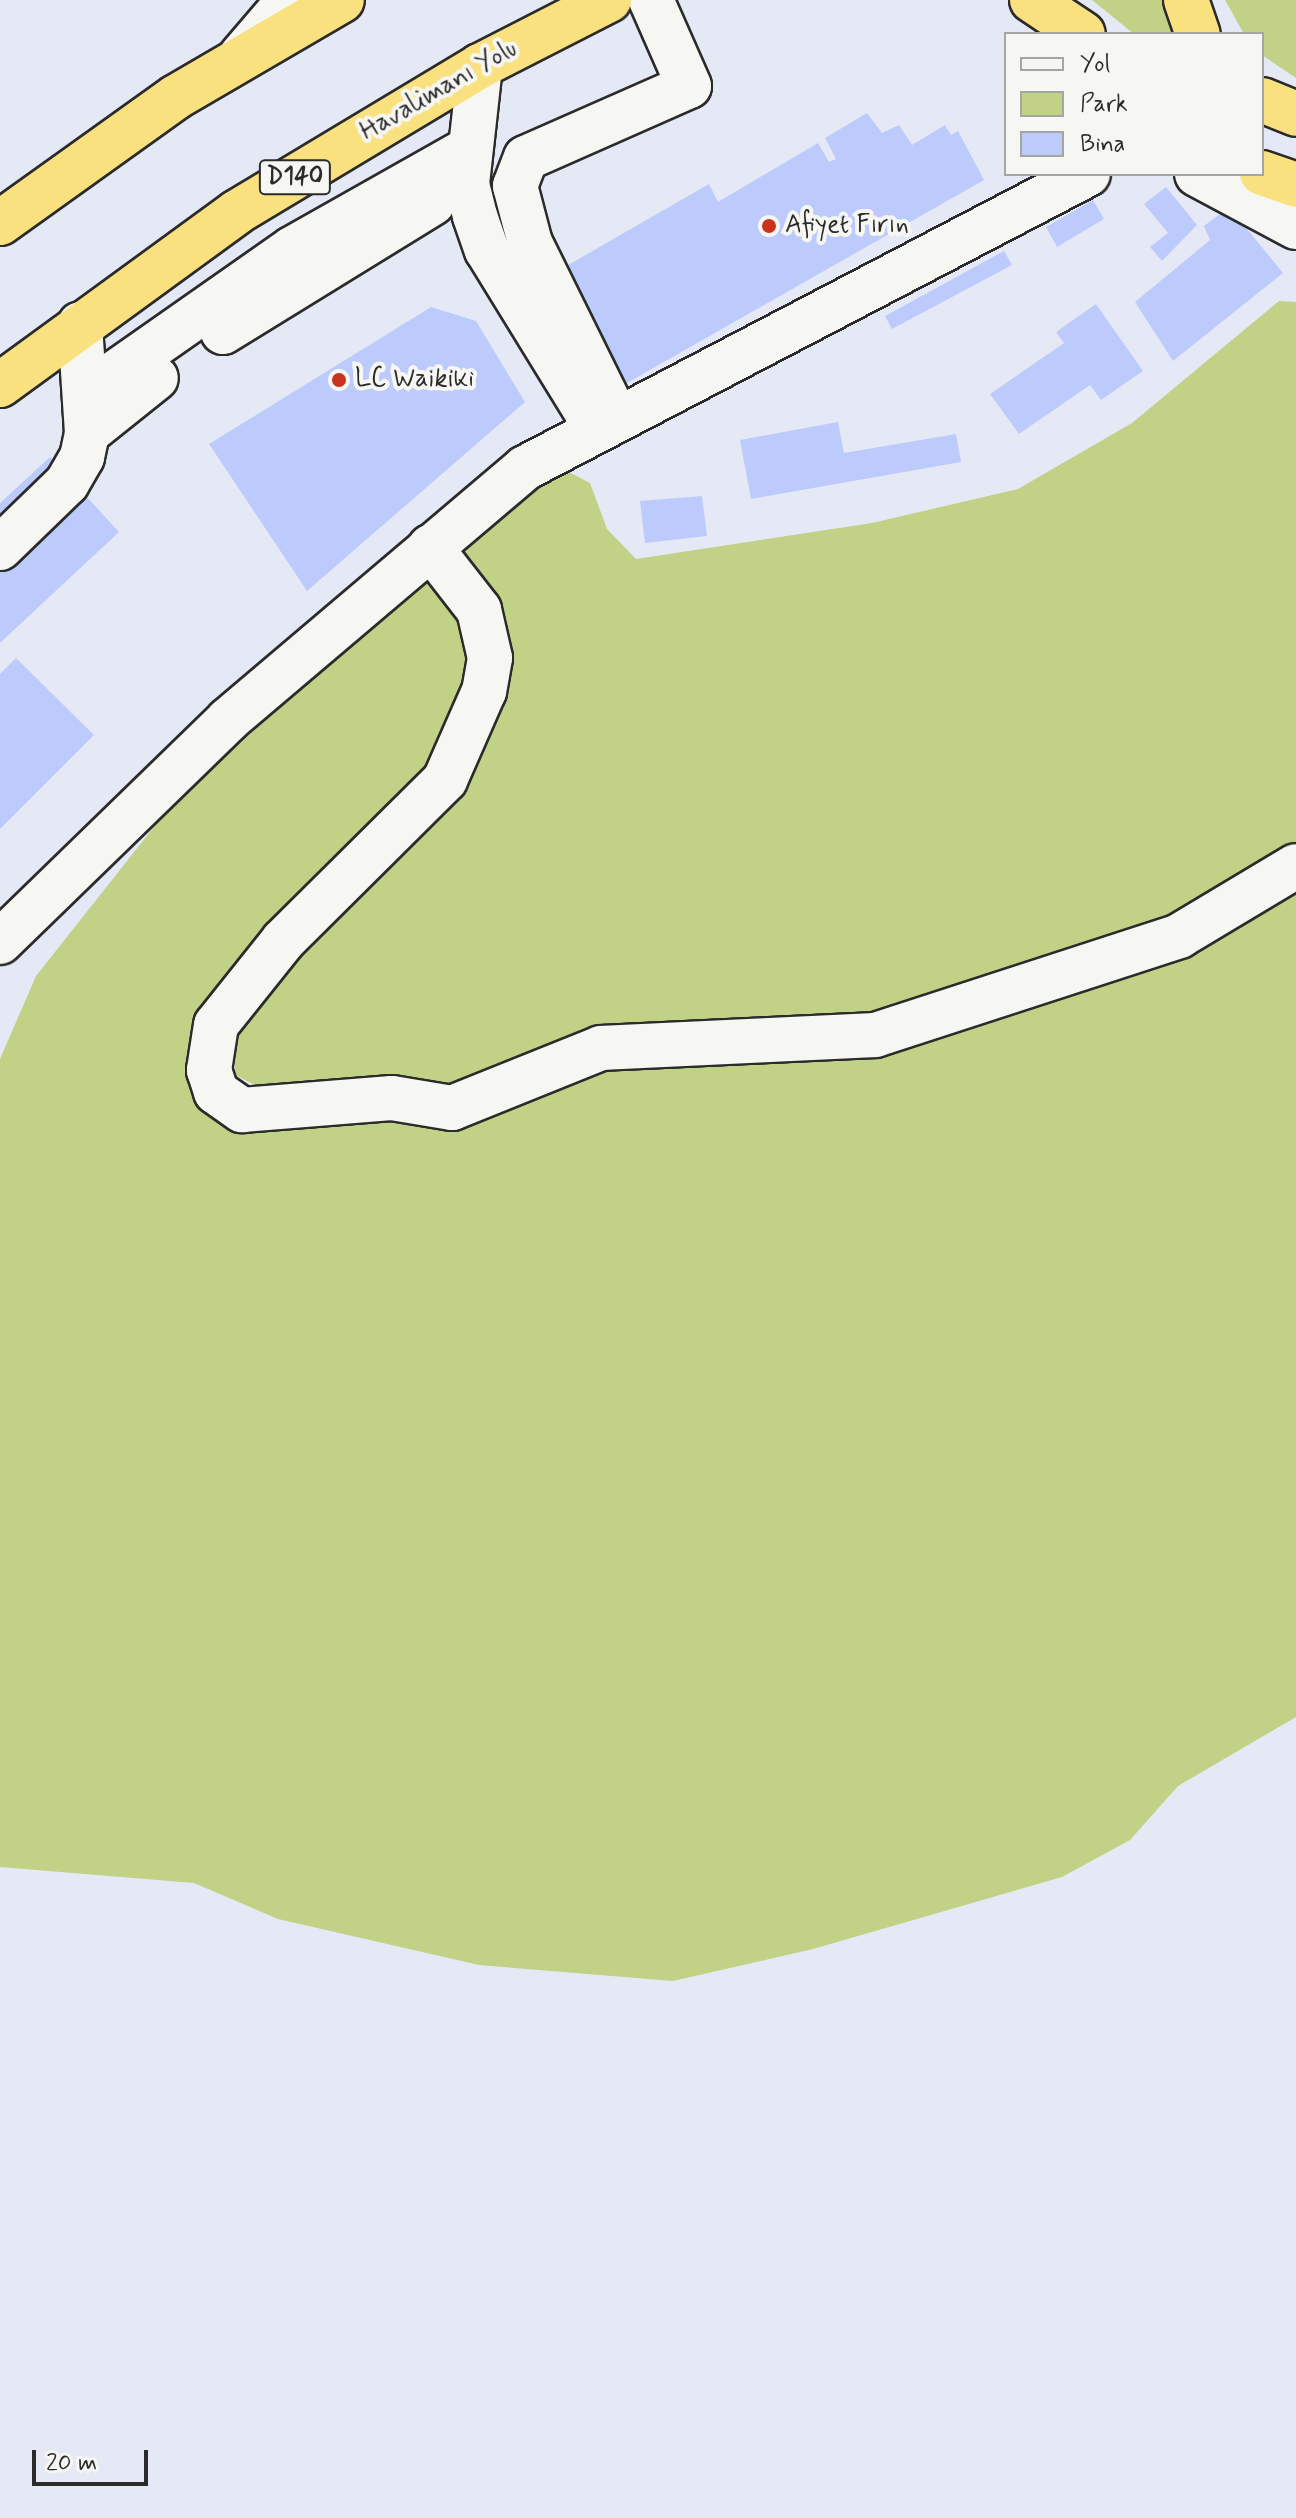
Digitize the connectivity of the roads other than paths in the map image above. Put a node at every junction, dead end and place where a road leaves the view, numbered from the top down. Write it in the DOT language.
graph roads {
  1 [pos="289,0"];
  2 [pos="342,0"];
  3 [pos="609,0"];
  4 [pos="651,0"];
  5 [pos="1032,0"];
  6 [pos="1186,0"];
  7 [pos="1080,32"];
  8 [pos="1197,32"];
  9 [pos="237,61"];
  10 [pos="480,66"];
  11 [pos="1264,101"];
  12 [pos="1296,114"];
  13 [pos="468,166"];
  14 [pos="1264,174"];
  15 [pos="1084,176"];
  16 [pos="1201,176"];
  17 [pos="1296,185"];
  18 [pos="0,223"];
  19 [pos="1296,227"];
  20 [pos="80,324"];
  21 [pos="0,385"];
  22 [pos="86,414"];
  23 [pos="606,422"];
  24 [pos="430,547"];
  25 [pos="0,548"];
  26 [pos="1296,866"];
  27 [pos="0,942"];
  1 -- 9 [label="street"];
  2 -- 9 [label="highway"];
  3 -- 10 [label="highway, Havalimanı Yolu / D140"];
  4 -- 23 [label="street"];
  5 -- 7 [label="highway"];
  6 -- 8 [label="highway"];
  9 -- 18 [label="highway"];
  10 -- 13 [label="street"];
  10 -- 20 [label="highway, Havalimanı Yolu / D140"];
  11 -- 12 [label="highway"];
  13 -- 22 [label="street"];
  13 -- 23 [label="street"];
  14 -- 17 [label="highway"];
  15 -- 23 [label="street"];
  16 -- 19 [label="street"];
  20 -- 21 [label="highway, Havalimanı Yolu / D140"];
  20 -- 22 [label="street"];
  22 -- 25 [label="street"];
  23 -- 24 [label="street"];
  24 -- 26 [label="street"];
  24 -- 27 [label="street"];
}
